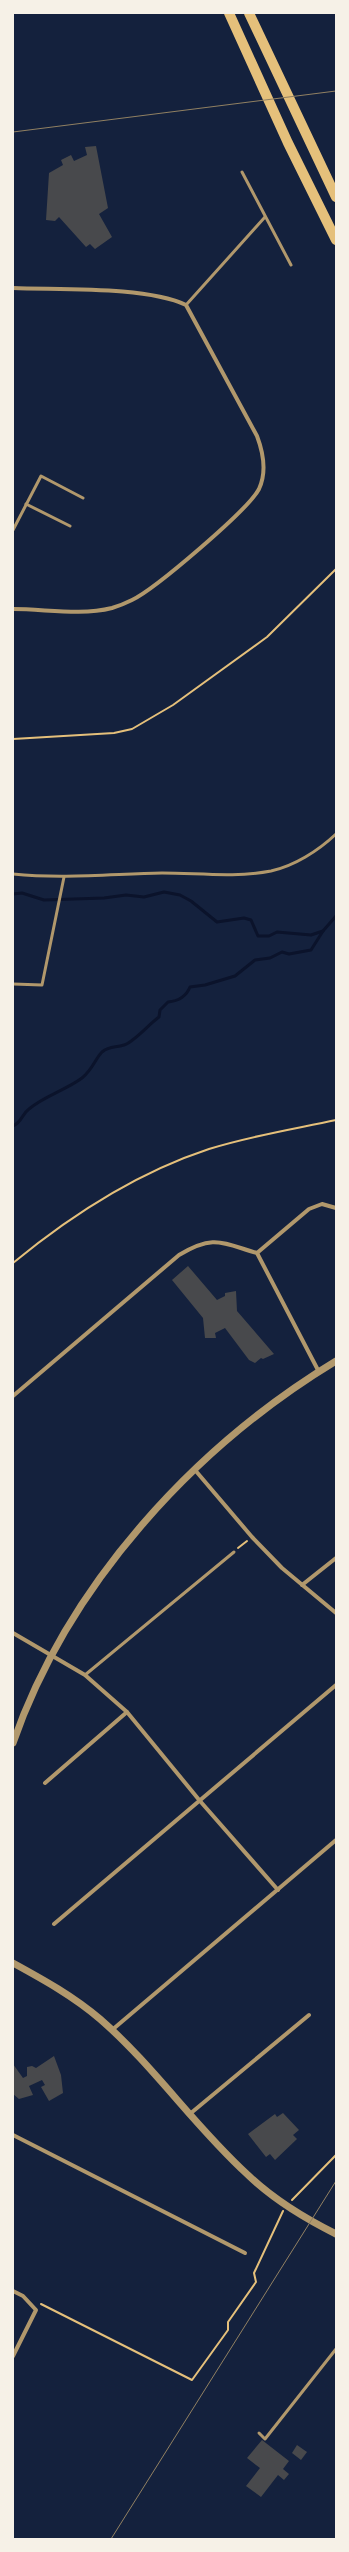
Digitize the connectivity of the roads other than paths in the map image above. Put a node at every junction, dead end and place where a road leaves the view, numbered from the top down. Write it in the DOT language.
graph roads {
  1 [pos="229,13"];
  2 [pos="249,13"];
  3 [pos="242,172"];
  4 [pos="336,197"];
  5 [pos="265,216"];
  6 [pos="336,240"];
  7 [pos="291,265"];
  8 [pos="13,288"];
  9 [pos="186,305"];
  10 [pos="83,498"];
  11 [pos="26,504"];
  12 [pos="70,526"];
  13 [pos="13,530"];
  14 [pos="13,609"];
  15 [pos="336,834"];
  16 [pos="13,874"];
  17 [pos="64,877"];
  18 [pos="13,984"];
  19 [pos="336,1208"];
  20 [pos="257,1253"];
  21 [pos="336,1361"];
  22 [pos="319,1372"];
  23 [pos="13,1396"];
  24 [pos="194,1469"];
  25 [pos="234,1552"];
  26 [pos="336,1558"];
  27 [pos="302,1585"];
  28 [pos="336,1612"];
  29 [pos="13,1633"];
  30 [pos="52,1656"];
  31 [pos="85,1676"];
  32 [pos="336,1685"];
  33 [pos="127,1712"];
  34 [pos="13,1743"];
  35 [pos="45,1783"];
  36 [pos="200,1801"];
  37 [pos="336,1840"];
  38 [pos="278,1890"];
  39 [pos="54,1924"];
  40 [pos="13,1963"];
  41 [pos="309,2015"];
  42 [pos="112,2030"];
  43 [pos="191,2113"];
  44 [pos="13,2135"];
  45 [pos="336,2234"];
  46 [pos="245,2253"];
  47 [pos="13,2291"];
  48 [pos="336,2349"];
  49 [pos="13,2356"];
  50 [pos="259,2433"];
  1 -- 6 [label="highway"];
  2 -- 4 [label="highway"];
  3 -- 5 [label="lane"];
  5 -- 7 [label="lane"];
  5 -- 9 [label="lane"];
  8 -- 9 [label="street"];
  9 -- 14 [label="street"];
  10 -- 11 [label="lane"];
  11 -- 12 [label="lane"];
  11 -- 13 [label="lane"];
  15 -- 17 [label="lane"];
  16 -- 17 [label="lane"];
  17 -- 18 [label="lane"];
  19 -- 20 [label="street"];
  20 -- 22 [label="street"];
  20 -- 23 [label="street"];
  21 -- 22 [label="street"];
  22 -- 24 [label="street"];
  24 -- 27 [label="street"];
  24 -- 30 [label="street"];
  25 -- 31 [label="lane"];
  26 -- 27 [label="street"];
  27 -- 28 [label="street"];
  29 -- 30 [label="street"];
  30 -- 31 [label="street"];
  30 -- 34 [label="street"];
  31 -- 33 [label="street"];
  32 -- 36 [label="street"];
  33 -- 35 [label="street"];
  33 -- 36 [label="street"];
  36 -- 38 [label="street"];
  36 -- 39 [label="street"];
  37 -- 38 [label="street"];
  38 -- 42 [label="street"];
  40 -- 42 [label="street"];
  41 -- 43 [label="street"];
  42 -- 43 [label="street"];
  43 -- 45 [label="street"];
  44 -- 46 [label="street"];
  47 -- 49 [label="street"];
  48 -- 50 [label="lane"];
}
